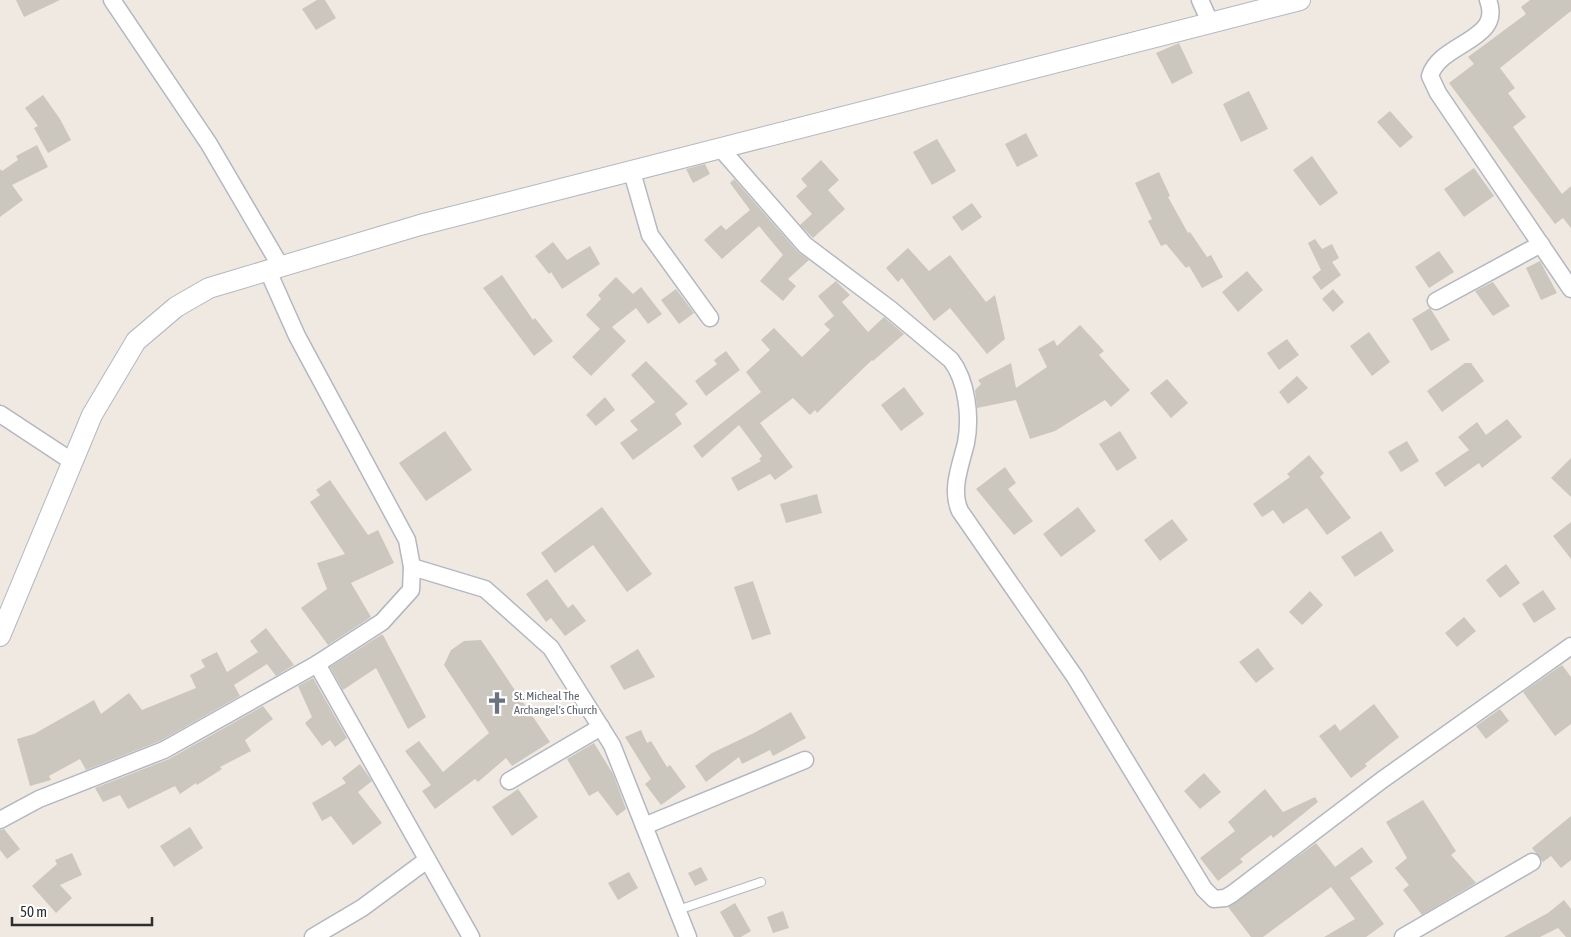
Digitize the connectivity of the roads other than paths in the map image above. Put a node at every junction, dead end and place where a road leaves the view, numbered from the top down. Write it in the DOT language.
graph roads {
  1 [pos="112,0"];
  2 [pos="1200,0"];
  3 [pos="1300,0"];
  4 [pos="1488,0"];
  5 [pos="1210,22"];
  6 [pos="722,150"];
  7 [pos="632,172"];
  8 [pos="1541,244"];
  9 [pos="274,269"];
  10 [pos="1571,289"];
  11 [pos="1436,302"];
  12 [pos="710,318"];
  13 [pos="0,414"];
  14 [pos="73,462"];
  15 [pos="412,567"];
  16 [pos="0,636"];
  17 [pos="1571,646"];
  18 [pos="317,664"];
  19 [pos="601,727"];
  20 [pos="805,760"];
  21 [pos="509,781"];
  22 [pos="0,820"];
  23 [pos="644,826"];
  24 [pos="427,860"];
  25 [pos="1532,862"];
  26 [pos="761,882"];
  27 [pos="678,910"];
  28 [pos="313,937"];
  29 [pos="470,937"];
  30 [pos="688,937"];
  31 [pos="1403,937"];
  1 -- 9 [label="street"];
  2 -- 5 [label="street"];
  3 -- 5 [label="street"];
  4 -- 8 [label="street"];
  5 -- 6 [label="street"];
  6 -- 7 [label="street"];
  6 -- 17 [label="street"];
  7 -- 9 [label="street"];
  7 -- 12 [label="street"];
  8 -- 10 [label="street"];
  8 -- 11 [label="street"];
  9 -- 14 [label="street"];
  9 -- 15 [label="street"];
  13 -- 14 [label="street"];
  14 -- 16 [label="street"];
  15 -- 18 [label="street"];
  15 -- 19 [label="street"];
  18 -- 22 [label="street"];
  18 -- 24 [label="street"];
  19 -- 21 [label="street"];
  19 -- 23 [label="street"];
  20 -- 23 [label="street"];
  23 -- 27 [label="street"];
  24 -- 28 [label="street"];
  24 -- 29 [label="street"];
  25 -- 31 [label="street"];
  26 -- 27 [label="lane"];
  27 -- 30 [label="street"];
}
